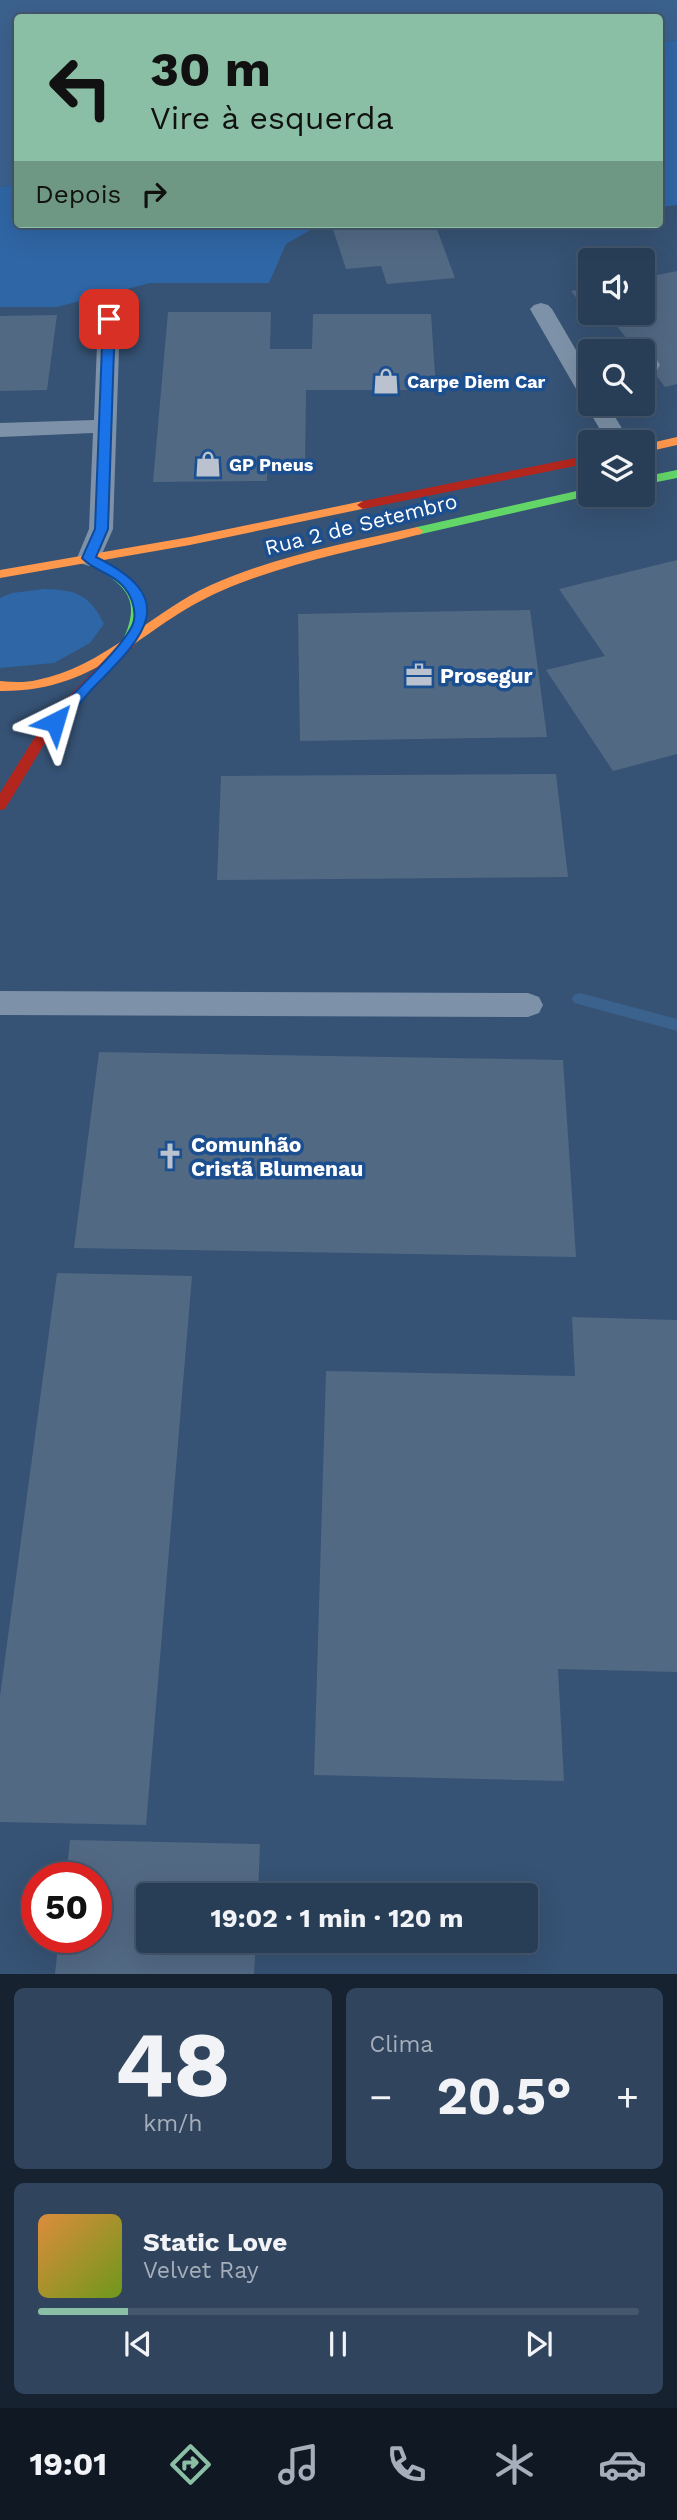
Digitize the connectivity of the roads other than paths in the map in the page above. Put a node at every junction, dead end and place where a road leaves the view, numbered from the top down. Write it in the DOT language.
graph roads {
  1 [pos="541,309"];
  2 [pos="109,319"];
  3 [pos="578,372"];
  4 [pos="105,426"];
  5 [pos="0,430"];
  6 [pos="677,441"];
  7 [pos="655,446"];
  8 [pos="578,461"];
  9 [pos="677,474"];
  10 [pos="655,478"];
  11 [pos="578,495"];
  12 [pos="89,558"];
  13 [pos="0,574"];
  14 [pos="128,645"];
  15 [pos="0,686"];
  16 [pos="0,805"];
  17 [pos="0,1003"];
  18 [pos="528,1005"];
  1 -- 3 [label="lane"];
  2 -- 4 [label="lane"];
  4 -- 5 [label="lane"];
  4 -- 12 [label="lane"];
  6 -- 7 [label="main road"];
  8 -- 12 [label="main road, Rua 2 de Setembro"];
  9 -- 10 [label="main road"];
  11 -- 14 [label="main road, Rua 2 de Setembro"];
  12 -- 13 [label="main road, Rua 2 de Setembro"];
  12 -- 14 [label="main road"];
  14 -- 15 [label="main road, Rua 2 de Setembro"];
  14 -- 16 [label="main road"];
  17 -- 18 [label="lane"];
}
